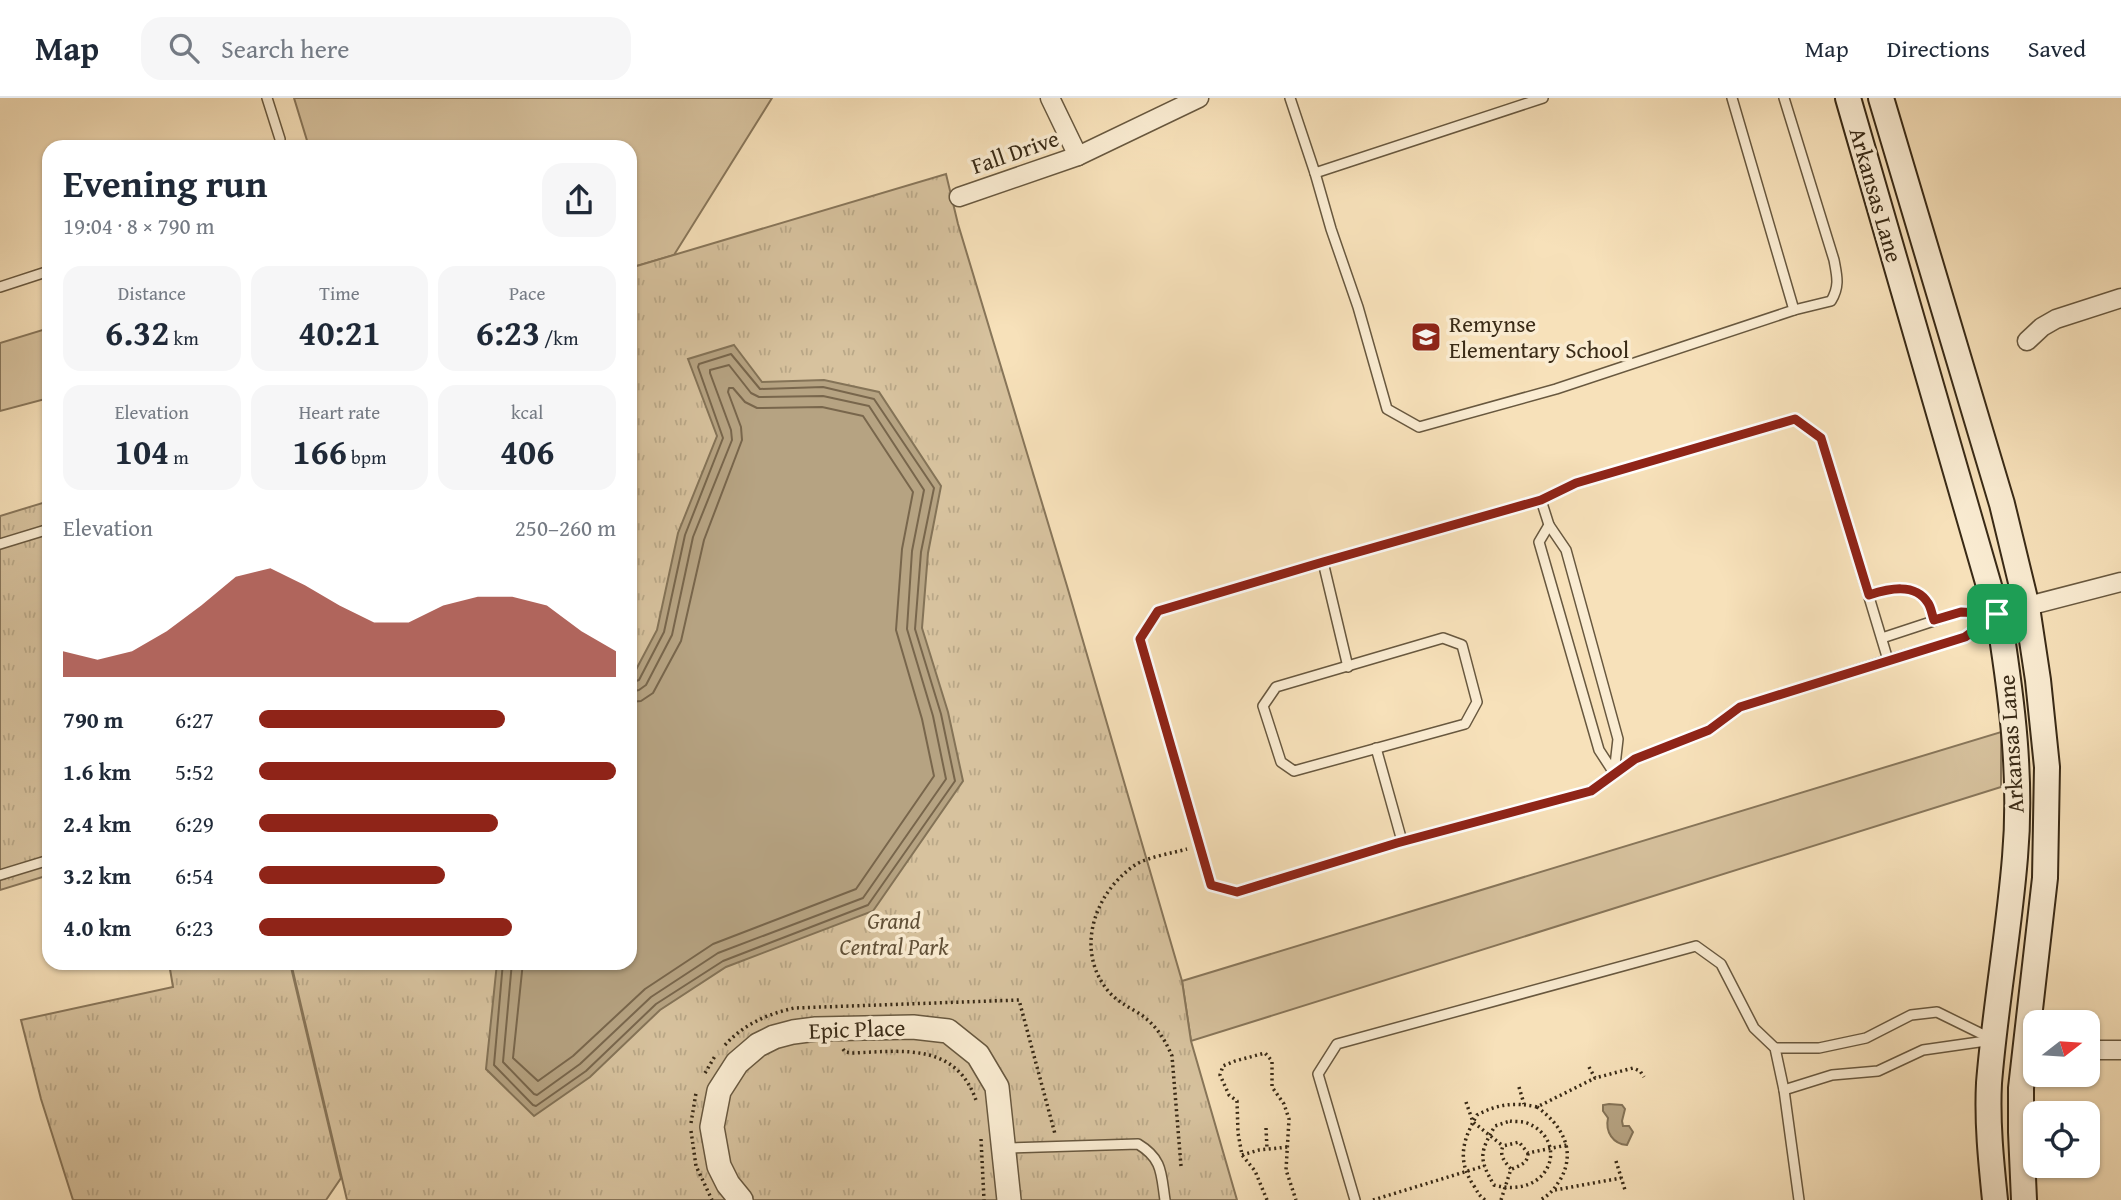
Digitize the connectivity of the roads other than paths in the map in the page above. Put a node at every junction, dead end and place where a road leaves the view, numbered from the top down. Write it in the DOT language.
graph roads {
  1 [pos="267,98"];
  2 [pos="1050,98"];
  3 [pos="1199,98"];
  4 [pos="1290,98"];
  5 [pos="1543,98"];
  6 [pos="1732,98"];
  7 [pos="1784,98"];
  8 [pos="1848,98"];
  9 [pos="1881,98"];
  10 [pos="279,139"];
  11 [pos="1078,156"];
  12 [pos="1315,173"];
  13 [pos="959,197"];
  14 [pos="42,273"];
  15 [pos="0,286"];
  16 [pos="2121,298"];
  17 [pos="1794,310"];
  18 [pos="2027,341"];
  19 [pos="1541,500"];
  20 [pos="1549,525"];
  21 [pos="42,531"];
  22 [pos="0,544"];
  23 [pos="1323,562"];
  24 [pos="2121,583"];
  25 [pos="1869,595"];
  26 [pos="2027,607"];
  27 [pos="1997,614"];
  28 [pos="1934,620"];
  29 [pos="1882,638"];
  30 [pos="1888,660"];
  31 [pos="1348,667"];
  32 [pos="1376,748"];
  33 [pos="1614,774"];
  34 [pos="1402,841"];
  35 [pos="42,862"];
  36 [pos="0,874"];
  37 [pos="2034,1010"];
  38 [pos="1994,1040"];
  39 [pos="2023,1046"];
  40 [pos="1775,1048"];
  41 [pos="2100,1050"];
  42 [pos="2121,1050"];
  43 [pos="2023,1080"];
  44 [pos="1784,1090"];
  45 [pos="1004,1148"];
  46 [pos="741,1200"];
  47 [pos="1009,1200"];
  48 [pos="1165,1200"];
  49 [pos="1355,1200"];
  50 [pos="1799,1200"];
  51 [pos="1995,1200"];
  52 [pos="2024,1200"];
  1 -- 10 [label="lane"];
  2 -- 11 [label="street"];
  3 -- 11 [label="street, Fall Drive"];
  4 -- 12 [label="lane"];
  5 -- 12 [label="lane"];
  6 -- 17 [label="lane"];
  7 -- 17 [label="lane"];
  8 -- 27 [label="main road, Arkansas Lane"];
  9 -- 26 [label="main road, Arkansas Lane"];
  11 -- 13 [label="street, Fall Drive"];
  12 -- 17 [label="lane"];
  14 -- 15 [label="lane"];
  16 -- 18 [label="street"];
  19 -- 20 [label="lane"];
  19 -- 23 [label="lane"];
  19 -- 25 [label="lane"];
  20 -- 33 [label="lane"];
  20 -- 33 [label="lane"];
  21 -- 22 [label="lane"];
  23 -- 31 [label="lane"];
  23 -- 34 [label="lane"];
  24 -- 26 [label="street"];
  25 -- 28 [label="lane"];
  25 -- 29 [label="lane"];
  26 -- 27 [label="street"];
  26 -- 37 [label="main road, Arkansas Lane"];
  27 -- 28 [label="lane"];
  27 -- 30 [label="lane"];
  27 -- 38 [label="main road, Arkansas Lane"];
  28 -- 29 [label="lane"];
  29 -- 30 [label="lane"];
  30 -- 33 [label="lane"];
  31 -- 32 [label="lane"];
  31 -- 32 [label="lane"];
  32 -- 34 [label="lane"];
  33 -- 34 [label="lane"];
  35 -- 36 [label="lane"];
  38 -- 39 [label="street"];
  38 -- 40 [label="lane"];
  38 -- 44 [label="lane"];
  38 -- 51 [label="main road, Arkansas Lane"];
  40 -- 44 [label="lane"];
  40 -- 49 [label="lane"];
  41 -- 42 [label="street"];
  43 -- 52 [label="main road, Arkansas Lane"];
  44 -- 50 [label="lane"];
  45 -- 46 [label="street, Epic Place"];
  45 -- 47 [label="street, Epic Place"];
  45 -- 48 [label="lane"];
}
